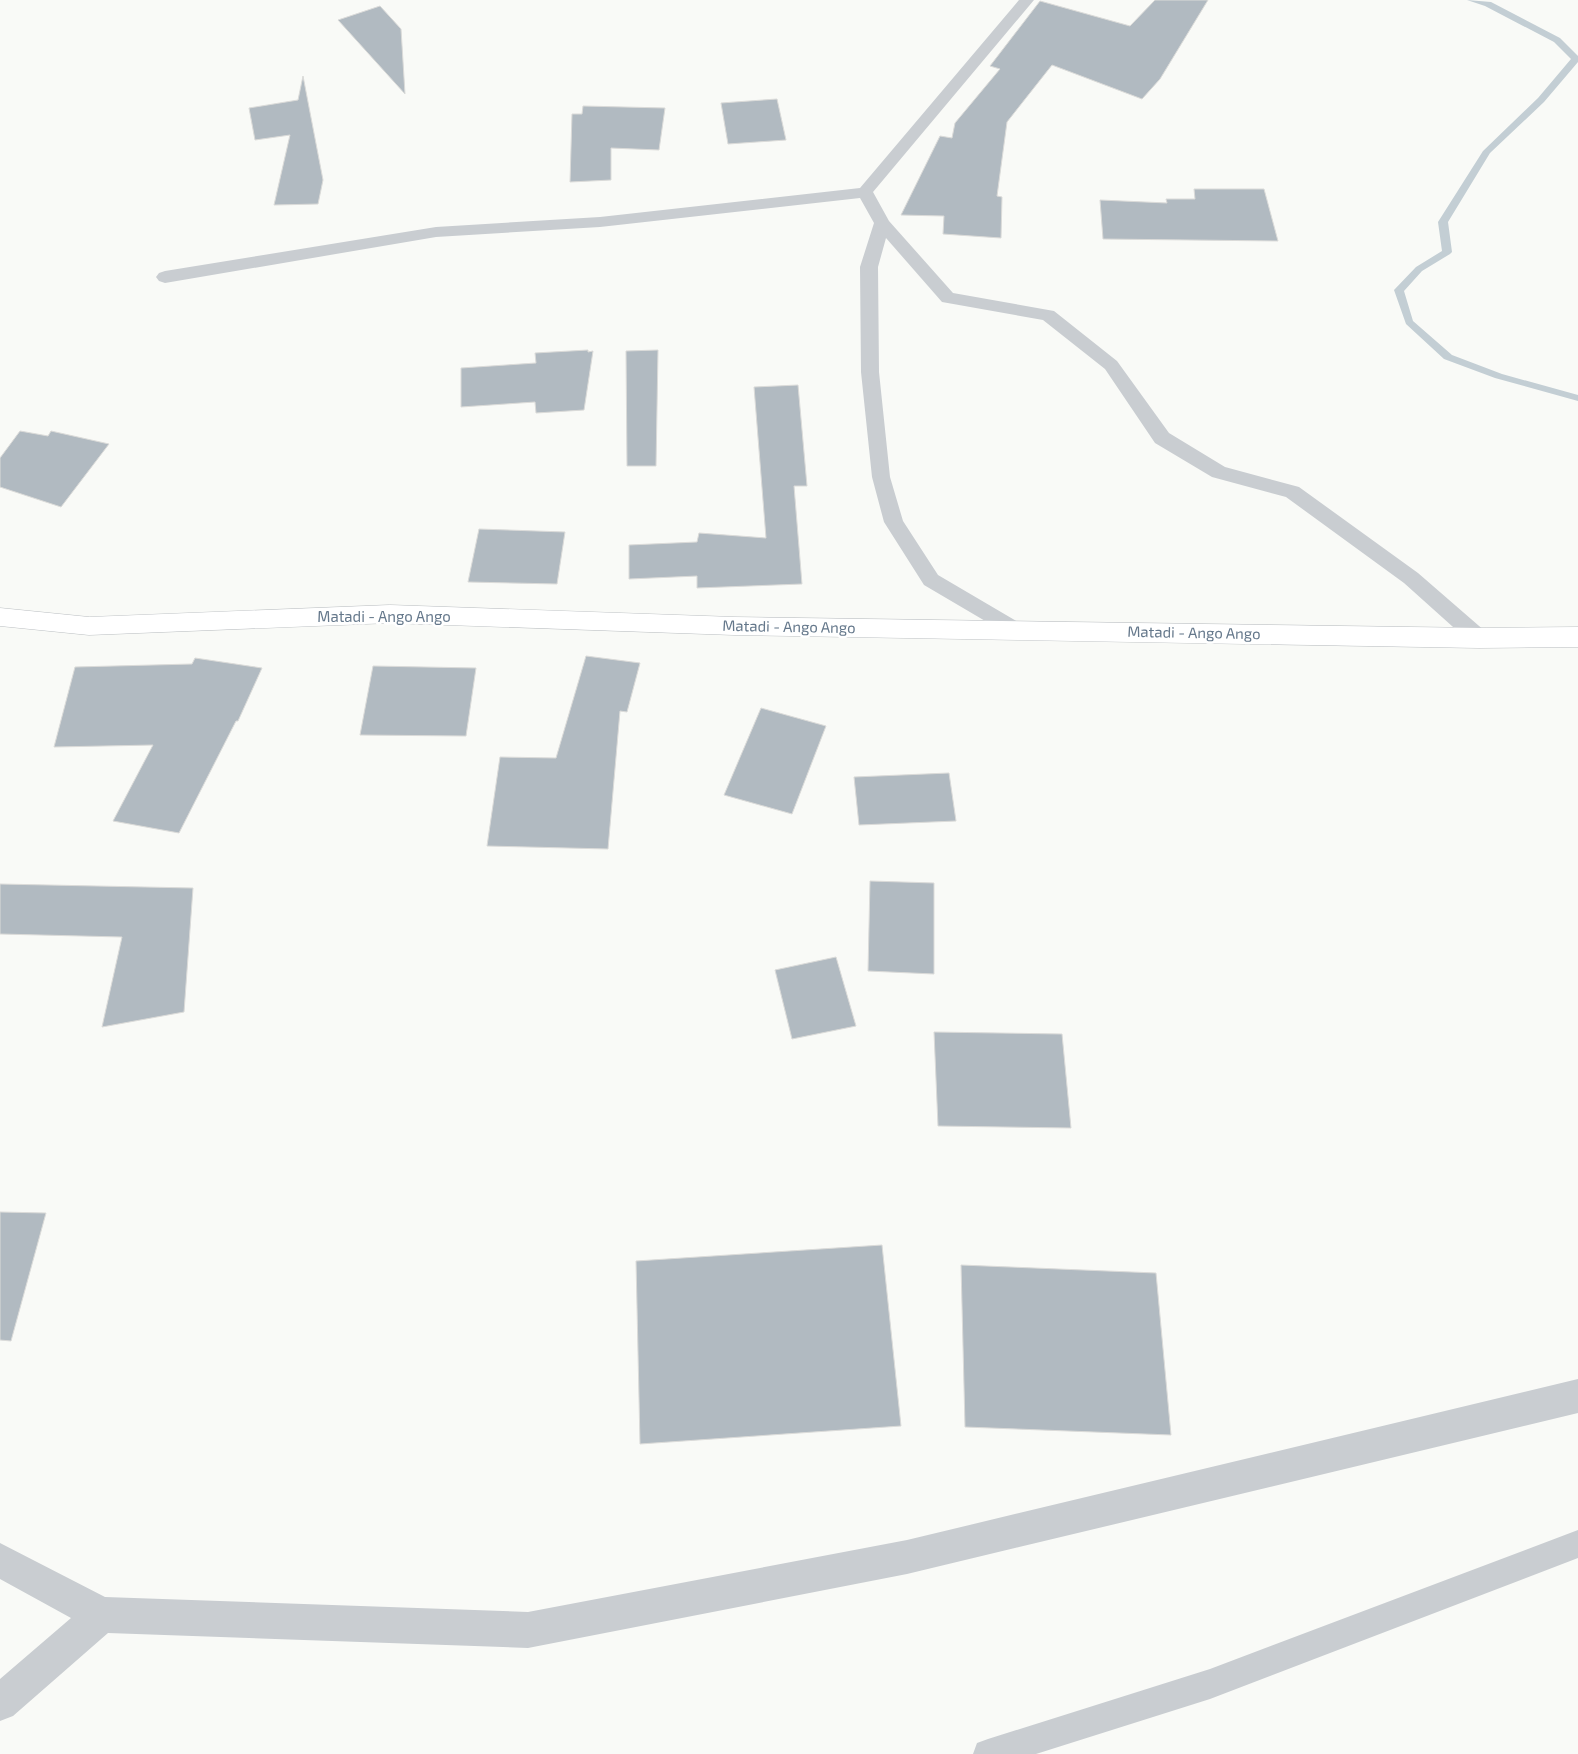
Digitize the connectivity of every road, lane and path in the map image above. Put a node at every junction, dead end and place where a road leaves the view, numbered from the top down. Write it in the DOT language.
graph roads {
  1 [pos="1027,0"];
  2 [pos="865,192"];
  3 [pos="882,223"];
  4 [pos="165,277"];
  5 [pos="0,617"];
  6 [pos="1016,630"];
  7 [pos="1578,637"];
  8 [pos="1479,638"];
  9 [pos="1578,1396"];
  10 [pos="1578,1544"];
  11 [pos="0,1560"];
  12 [pos="102,1615"];
  13 [pos="0,1703"];
  14 [pos="988,1754"];
  1 -- 2 [label="lane"];
  2 -- 3 [label="lane"];
  2 -- 4 [label="lane"];
  3 -- 6 [label="lane"];
  3 -- 8 [label="lane"];
  5 -- 6 [label="highway, Matadi - Ango Ango"];
  6 -- 8 [label="highway, Matadi - Ango Ango"];
  7 -- 8 [label="highway, Matadi - Ango Ango"];
  9 -- 12 [label="street"];
  10 -- 14 [label="lane"];
  11 -- 12 [label="street"];
  12 -- 13 [label="street"];
}
